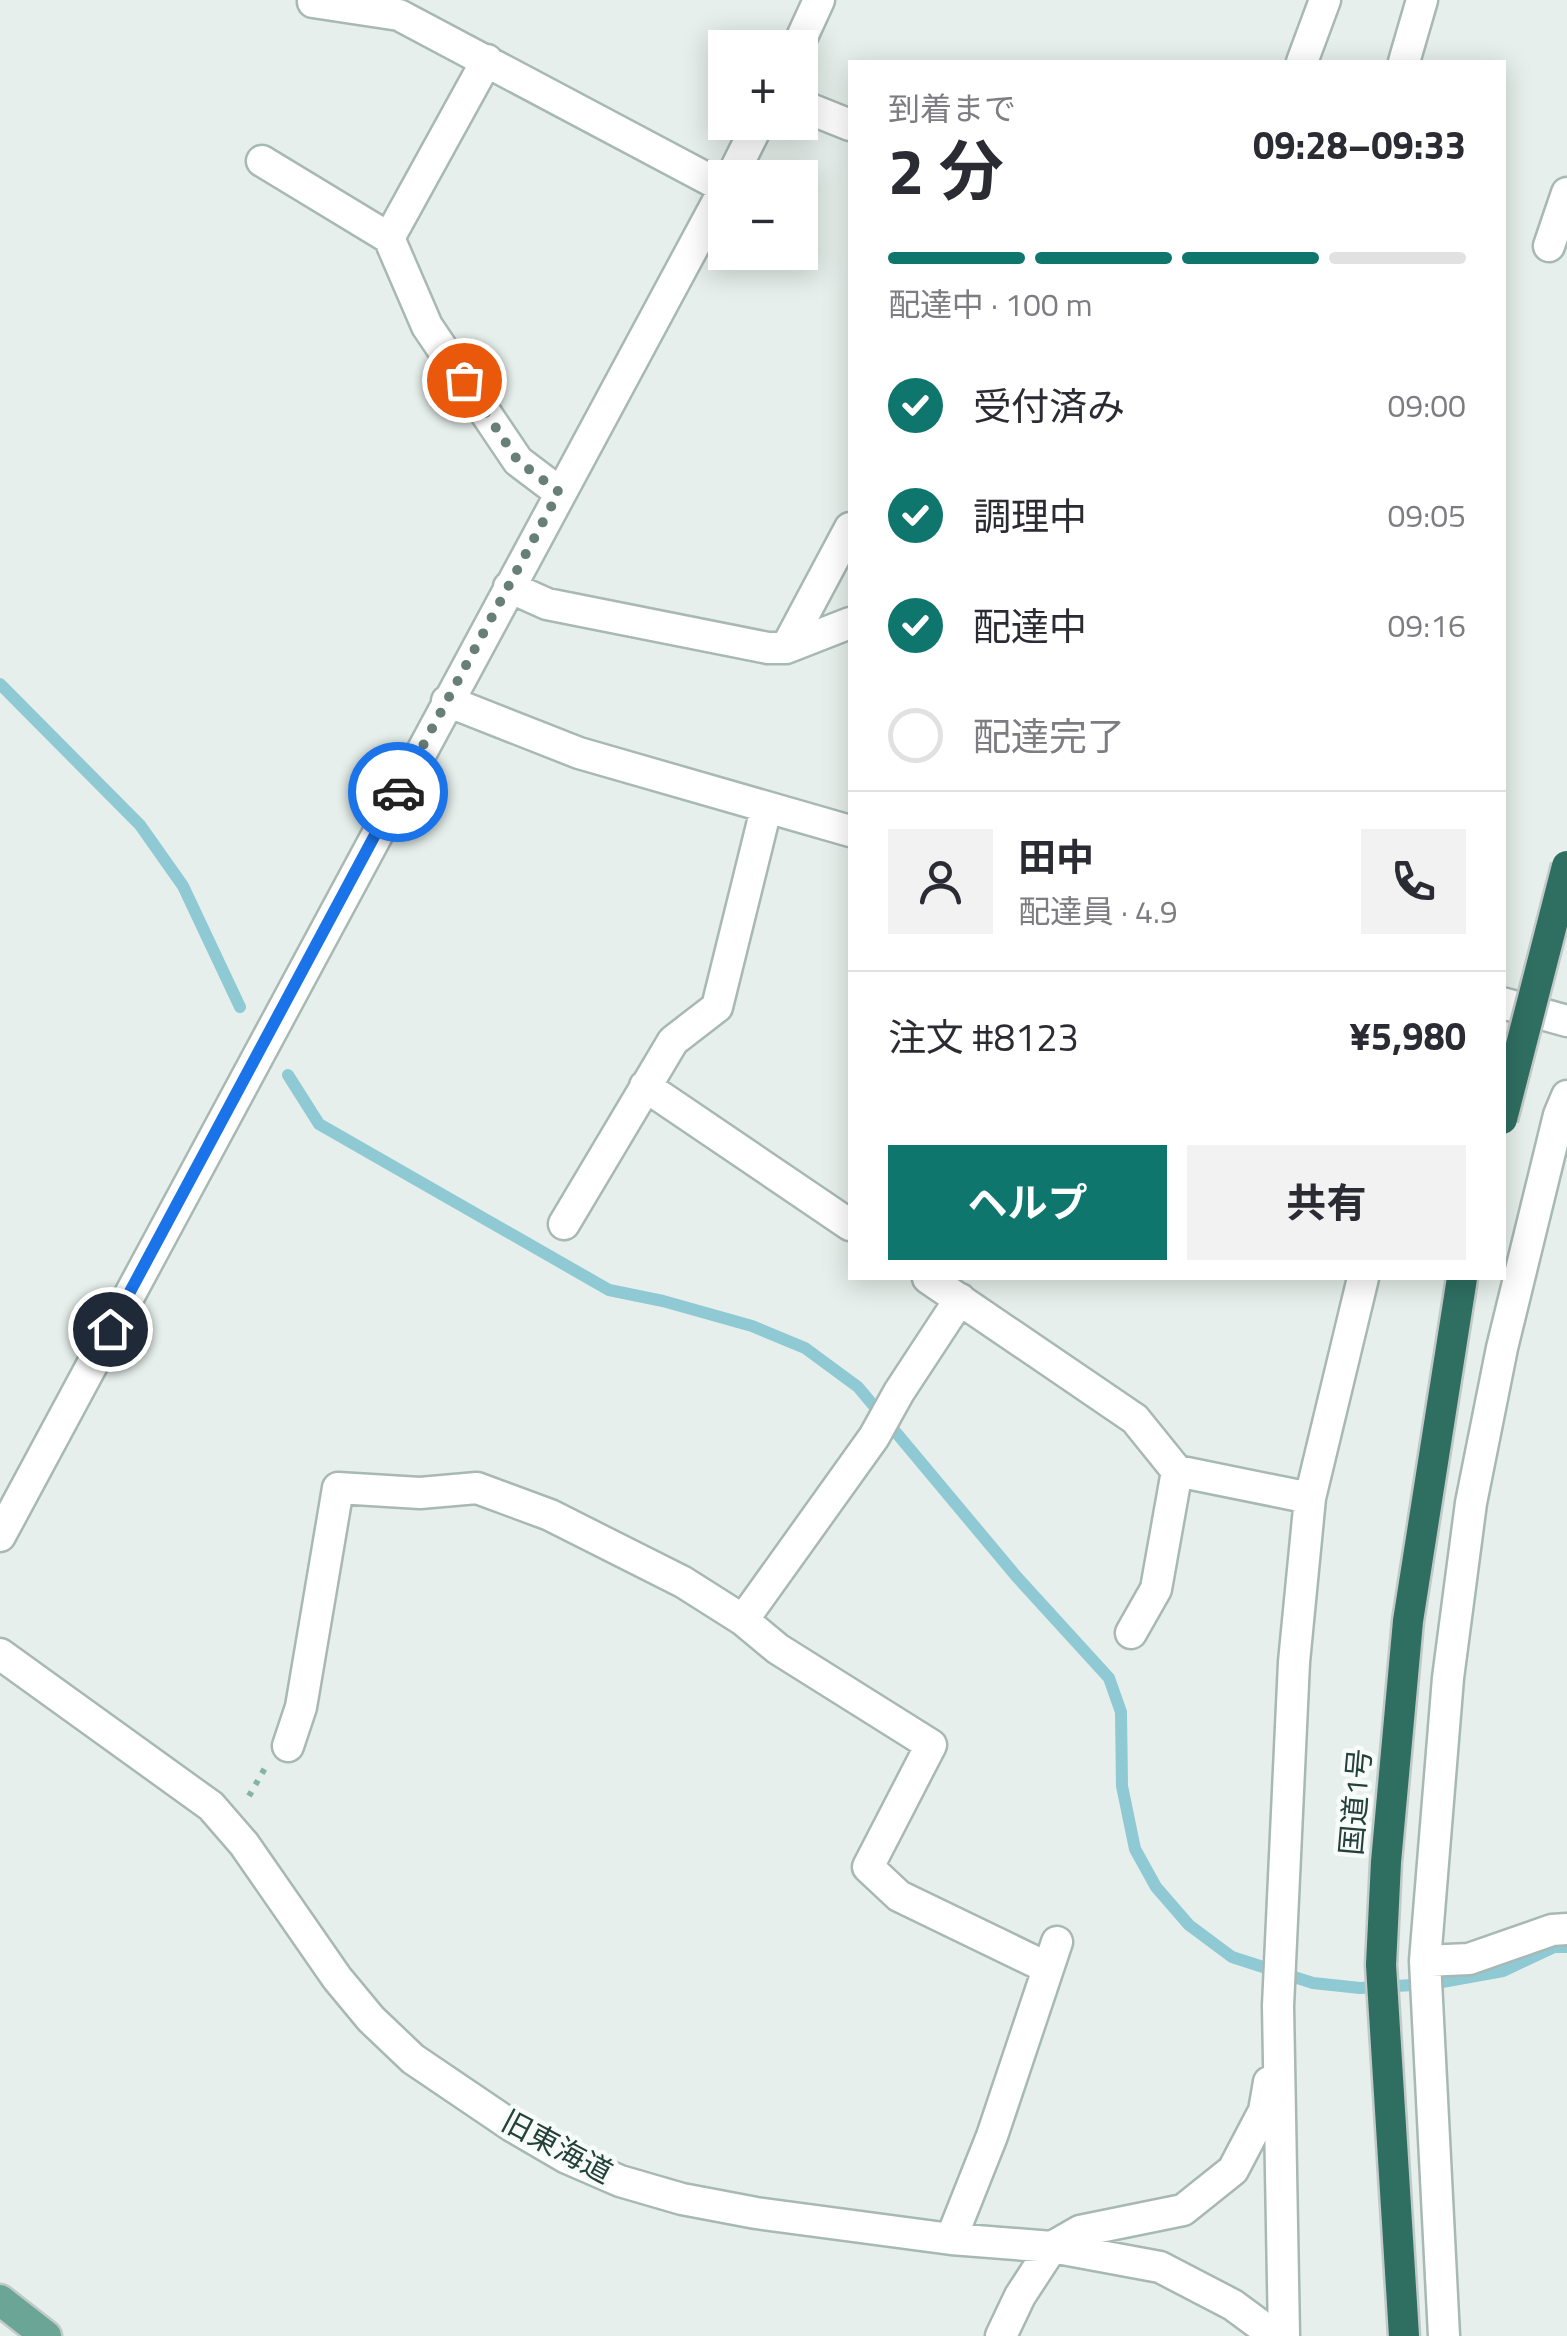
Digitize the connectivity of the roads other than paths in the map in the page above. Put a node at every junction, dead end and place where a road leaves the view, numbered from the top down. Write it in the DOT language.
graph roads {
  1 [pos="819,0"];
  2 [pos="1325,0"];
  3 [pos="1422,0"];
  4 [pos="313,2"];
  5 [pos="805,30"];
  6 [pos="488,60"];
  7 [pos="1303,60"];
  8 [pos="1405,60"];
  9 [pos="818,113"];
  10 [pos="848,125"];
  11 [pos="262,161"];
  12 [pos="708,179"];
  13 [pos="1567,193"];
  14 [pos="708,219"];
  15 [pos="389,238"];
  16 [pos="1548,246"];
  17 [pos="559,492"];
  18 [pos="848,532"];
  19 [pos="509,588"];
  20 [pos="848,623"];
  21 [pos="786,648"];
  22 [pos="447,701"];
  23 [pos="766,809"];
  24 [pos="848,830"];
  25 [pos="1567,866"];
  26 [pos="1506,1005"];
  27 [pos="1567,1021"];
  28 [pos="645,1086"];
  29 [pos="1567,1096"];
  30 [pos="1506,1103"];
  31 [pos="564,1224"];
  32 [pos="848,1224"];
  33 [pos="931,1280"];
  34 [pos="1362,1280"];
  35 [pos="1462,1280"];
  36 [pos="960,1299"];
  37 [pos="1177,1471"];
  38 [pos="1310,1498"];
  39 [pos="0,1536"];
  40 [pos="743,1620"];
  41 [pos="1132,1634"];
  42 [pos="0,1654"];
  43 [pos="288,1746"];
  44 [pos="1567,1929"];
  45 [pos="1425,1962"];
  46 [pos="1278,2020"];
  47 [pos="950,2239"];
  48 [pos="1052,2247"];
  49 [pos="0,2300"];
  50 [pos="46,2336"];
  51 [pos="1001,2336"];
  52 [pos="1275,2336"];
  53 [pos="1284,2336"];
  54 [pos="1404,2336"];
  55 [pos="1444,2336"];
  1 -- 5 [label="street"];
  2 -- 7 [label="street"];
  3 -- 8 [label="street"];
  4 -- 6 [label="street"];
  6 -- 12 [label="street"];
  6 -- 15 [label="street"];
  9 -- 10 [label="street"];
  11 -- 15 [label="street"];
  13 -- 16 [label="street"];
  14 -- 17 [label="street"];
  15 -- 17 [label="street"];
  17 -- 19 [label="street"];
  18 -- 21 [label="street"];
  19 -- 21 [label="street"];
  19 -- 22 [label="street"];
  20 -- 21 [label="street"];
  22 -- 23 [label="street"];
  22 -- 39 [label="street"];
  23 -- 24 [label="street"];
  23 -- 28 [label="street"];
  25 -- 30 [label="highway, bridge"];
  26 -- 27 [label="street"];
  28 -- 31 [label="street"];
  28 -- 32 [label="street"];
  29 -- 45 [label="street"];
  33 -- 36 [label="street"];
  34 -- 38 [label="street"];
  35 -- 54 [label="highway, 国道1号"];
  36 -- 37 [label="street"];
  36 -- 40 [label="street"];
  37 -- 38 [label="street"];
  37 -- 41 [label="street"];
  38 -- 46 [label="street"];
  40 -- 43 [label="street"];
  40 -- 47 [label="street"];
  42 -- 47 [label="street, 旧東海道"];
  44 -- 45 [label="street"];
  45 -- 55 [label="street"];
  46 -- 48 [label="street"];
  46 -- 53 [label="street"];
  47 -- 48 [label="street, 旧東海道"];
  48 -- 51 [label="street"];
  48 -- 52 [label="street, 旧東海道"];
  49 -- 50 [label="main road"];
}
